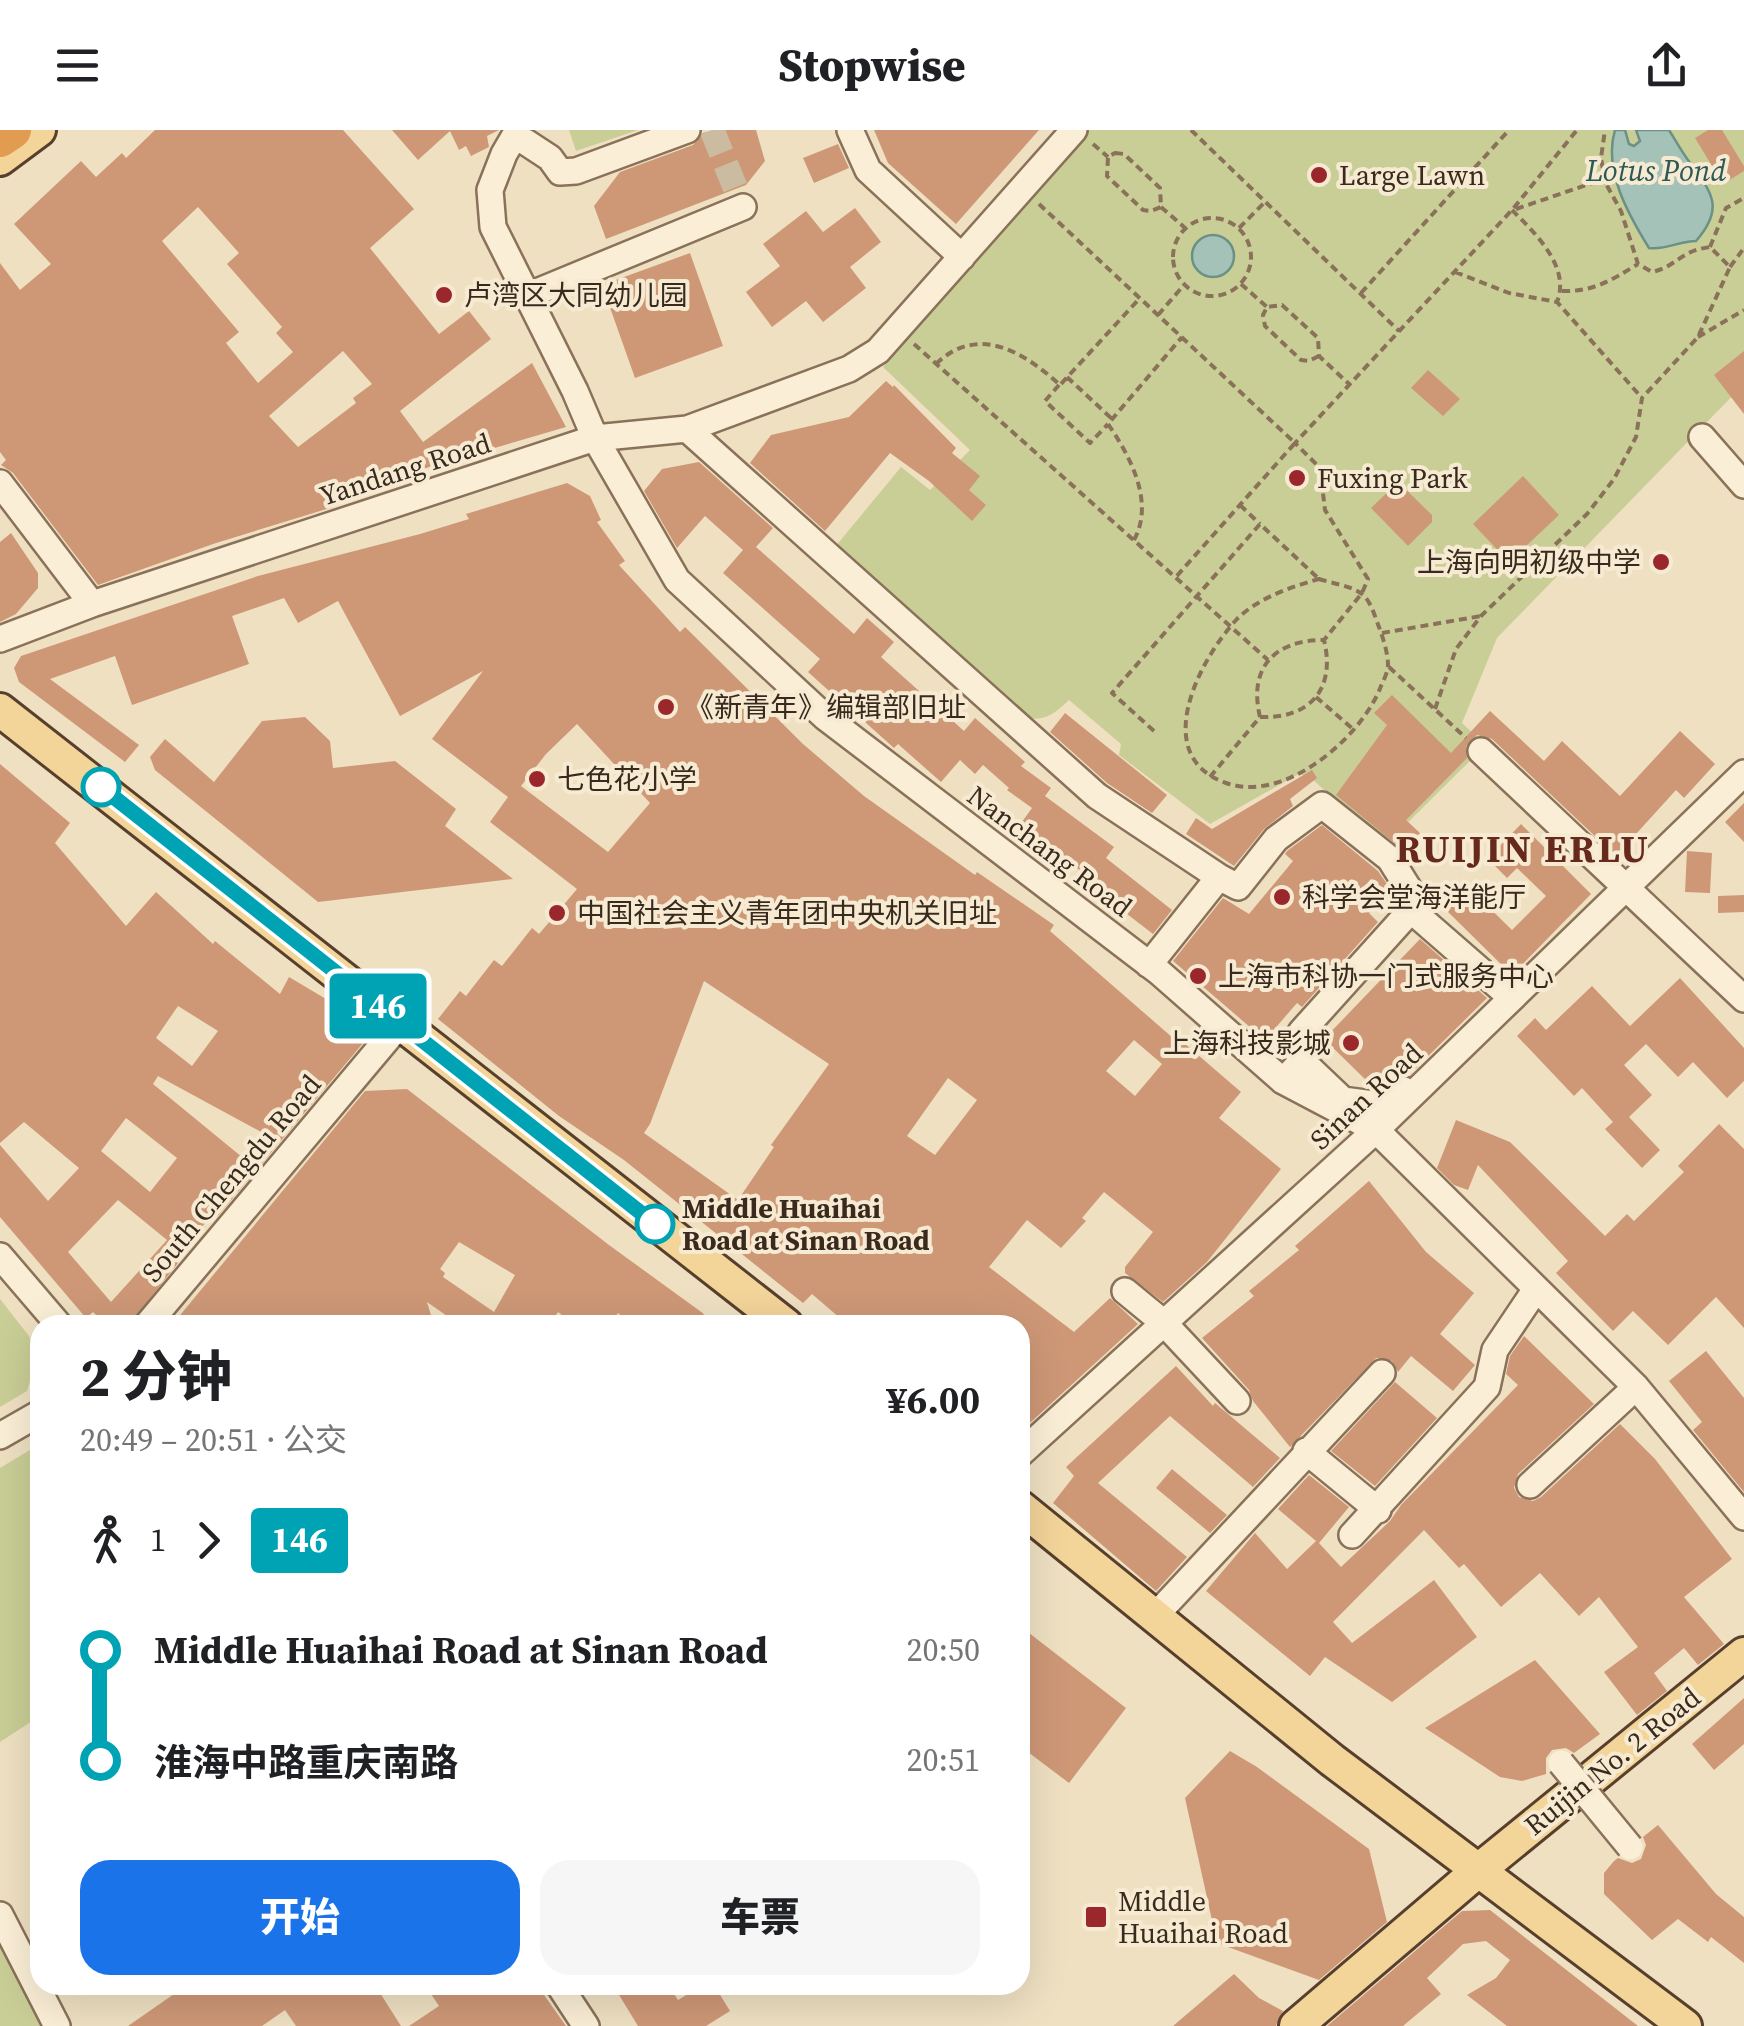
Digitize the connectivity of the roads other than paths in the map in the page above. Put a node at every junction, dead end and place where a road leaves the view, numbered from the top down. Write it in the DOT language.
graph roads {
  1 [pos="12,130"];
  2 [pos="39,130"];
  3 [pos="687,130"];
  4 [pos="850,130"];
  5 [pos="1074,130"];
  6 [pos="517,132"];
  7 [pos="0,138"];
  8 [pos="0,159"];
  9 [pos="743,206"];
  10 [pos="962,257"];
  11 [pos="527,296"];
  12 [pos="687,429"];
  13 [pos="1702,437"];
  14 [pos="595,438"];
  15 [pos="0,483"];
  16 [pos="1744,485"];
  17 [pos="92,604"];
  18 [pos="0,639"];
  19 [pos="0,710"];
  20 [pos="1481,751"];
  21 [pos="1744,773"];
  22 [pos="1220,877"];
  23 [pos="1628,887"];
  24 [pos="1411,910"];
  25 [pos="1149,964"];
  26 [pos="1508,994"];
  27 [pos="1744,999"];
  28 [pos="400,1024"];
  29 [pos="1302,1061"];
  30 [pos="1283,1081"];
  31 [pos="1376,1130"];
  32 [pos="0,1256"];
  33 [pos="1536,1289"];
  34 [pos="1125,1291"];
  35 [pos="50,1315"];
  36 [pos="155,1315"];
  37 [pos="773,1315"];
  38 [pos="1164,1323"];
  39 [pos="1382,1373"];
  40 [pos="1636,1387"];
  41 [pos="1237,1401"];
  42 [pos="30,1419"];
  43 [pos="0,1436"];
  44 [pos="1030,1445"];
  45 [pos="1306,1451"];
  46 [pos="1530,1486"];
  47 [pos="1378,1510"];
  48 [pos="1030,1515"];
  49 [pos="1744,1517"];
  50 [pos="1352,1535"];
  51 [pos="1154,1617"];
  52 [pos="1744,1654"];
  53 [pos="1561,1763"];
  54 [pos="1630,1847"];
  55 [pos="1480,1869"];
  56 [pos="0,1916"];
  57 [pos="30,1973"];
  58 [pos="42,1995"];
  59 [pos="566,1995"];
  60 [pos="58,2026"];
  61 [pos="586,2026"];
  62 [pos="1296,2026"];
  63 [pos="1685,2026"];
  1 -- 7 [label="highway"];
  2 -- 8 [label="main road"];
  3 -- 6 [label="street"];
  4 -- 10 [label="street"];
  5 -- 10 [label="street, Yandang Road"];
  6 -- 11 [label="street, Nanchang Road"];
  9 -- 11 [label="street"];
  10 -- 12 [label="street, Yandang Road"];
  11 -- 14 [label="street, Nanchang Road"];
  12 -- 14 [label="street, Yandang Road"];
  12 -- 22 [label="street"];
  13 -- 16 [label="street"];
  14 -- 17 [label="street, Yandang Road"];
  14 -- 25 [label="street, Nanchang Road"];
  15 -- 17 [label="street"];
  17 -- 18 [label="street, Yandang Road"];
  19 -- 28 [label="main road"];
  20 -- 23 [label="street"];
  21 -- 23 [label="street, Sinan Road"];
  22 -- 24 [label="street"];
  22 -- 25 [label="street"];
  23 -- 26 [label="street, Sinan Road"];
  23 -- 27 [label="street"];
  24 -- 26 [label="street"];
  24 -- 29 [label="street"];
  25 -- 30 [label="street, Nanchang Road"];
  26 -- 29 [label="street"];
  26 -- 31 [label="street, Sinan Road"];
  28 -- 36 [label="street, South Chengdu Road"];
  28 -- 37 [label="main road"];
  29 -- 30 [label="street"];
  30 -- 31 [label="street, Nanchang Road"];
  31 -- 33 [label="street, Nanchang Road"];
  31 -- 38 [label="street, Sinan Road"];
  32 -- 35 [label="street"];
  33 -- 40 [label="street, Nanchang Road"];
  33 -- 47 [label="street"];
  34 -- 38 [label="street"];
  38 -- 41 [label="street"];
  38 -- 44 [label="street, Sinan Road"];
  39 -- 45 [label="street"];
  40 -- 46 [label="street"];
  40 -- 49 [label="street, Nanchang Road"];
  42 -- 43 [label="street"];
  45 -- 47 [label="street"];
  45 -- 51 [label="street"];
  47 -- 50 [label="street"];
  48 -- 51 [label="main road"];
  51 -- 55 [label="main road"];
  52 -- 55 [label="main road, Ruijin No. 2 Road"];
  53 -- 54 [label="street, bridge"];
  55 -- 62 [label="main road, Ruijin No. 2 Road"];
  55 -- 63 [label="main road"];
  56 -- 57 [label="street"];
  58 -- 60 [label="street"];
  59 -- 61 [label="street"];
}
